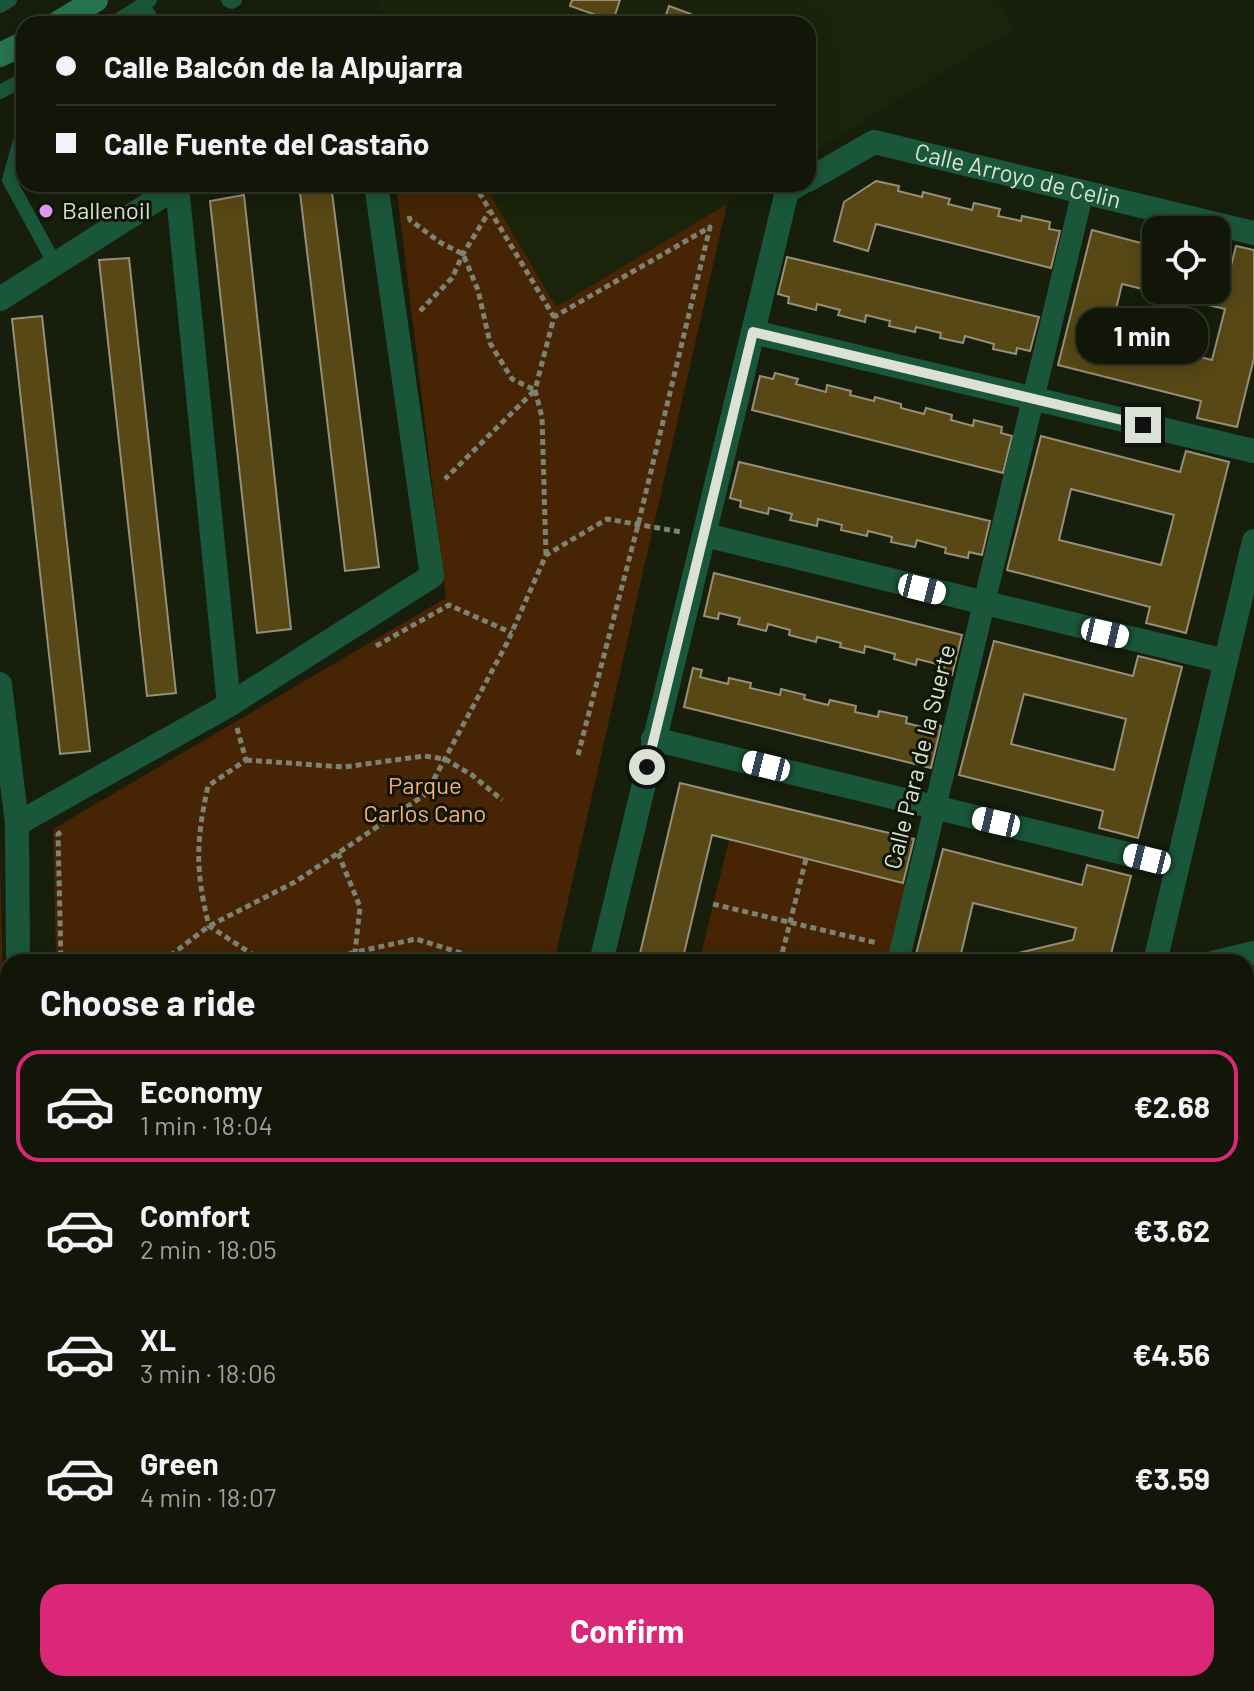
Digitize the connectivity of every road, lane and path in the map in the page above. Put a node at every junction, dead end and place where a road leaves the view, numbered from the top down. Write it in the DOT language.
graph roads {
  1 [pos="10,0"];
  2 [pos="96,0"];
  3 [pos="228,0"];
  4 [pos="235,0"];
  5 [pos="146,3"];
  6 [pos="0,6"];
  7 [pos="69,16"];
  8 [pos="125,16"];
  9 [pos="16,155"];
  10 [pos="816,175"];
  11 [pos="1083,191"];
  12 [pos="168,192"];
  13 [pos="180,192"];
  14 [pos="377,192"];
  15 [pos="478,192"];
  16 [pos="787,192"];
  17 [pos="408,208"];
  18 [pos="489,212"];
  19 [pos="1254,233"];
  20 [pos="463,254"];
  21 [pos="55,264"];
  22 [pos="0,299"];
  23 [pos="419,312"];
  24 [pos="554,317"];
  25 [pos="753,332"];
  26 [pos="535,390"];
  27 [pos="1033,399"];
  28 [pos="1254,451"];
  29 [pos="438,469"];
  30 [pos="638,525"];
  31 [pos="705,535"];
  32 [pos="1254,541"];
  33 [pos="546,555"];
  34 [pos="984,604"];
  35 [pos="512,633"];
  36 [pos="369,650"];
  37 [pos="1225,661"];
  38 [pos="0,684"];
  39 [pos="229,705"];
  40 [pos="653,739"];
  41 [pos="578,755"];
  42 [pos="445,759"];
  43 [pos="246,760"];
  44 [pos="502,800"];
  45 [pos="935,807"];
  46 [pos="17,824"];
  47 [pos="72,825"];
  48 [pos="338,853"];
  49 [pos="806,859"];
  50 [pos="1177,866"];
  51 [pos="713,904"];
  52 [pos="790,922"];
  53 [pos="209,926"];
  54 [pos="356,952"];
  55 [pos="18,954"];
  56 [pos="61,954"];
  57 [pos="172,954"];
  58 [pos="252,954"];
  59 [pos="347,954"];
  60 [pos="464,954"];
  61 [pos="603,954"];
  62 [pos="782,954"];
  63 [pos="893,954"];
  64 [pos="899,954"];
  65 [pos="1157,954"];
  1 -- 6 [label="lane"];
  2 -- 7 [label="main road"];
  3 -- 4 [label="lane"];
  5 -- 8 [label="lane"];
  9 -- 21 [label="lane"];
  10 -- 11 [label="street, Calle Arroyo de Celin"];
  11 -- 19 [label="street, Calle Arroyo de Celin"];
  11 -- 27 [label="street, Calle Para de la Suerte"];
  12 -- 21 [label="street"];
  13 -- 39 [label="street"];
  14 -- 39 [label="street"];
  15 -- 18 [label="path"];
  16 -- 25 [label="street"];
  17 -- 20 [label="path"];
  18 -- 20 [label="path"];
  18 -- 24 [label="path"];
  20 -- 23 [label="path"];
  20 -- 26 [label="path"];
  21 -- 22 [label="street"];
  24 -- 26 [label="path"];
  24 -- 30 [label="path"];
  25 -- 27 [label="street"];
  25 -- 31 [label="street"];
  26 -- 29 [label="path"];
  26 -- 33 [label="path"];
  27 -- 28 [label="street"];
  27 -- 34 [label="street, Calle Para de la Suerte"];
  30 -- 31 [label="path"];
  30 -- 33 [label="path"];
  30 -- 41 [label="path"];
  31 -- 34 [label="street"];
  31 -- 40 [label="street"];
  32 -- 37 [label="street"];
  33 -- 35 [label="path"];
  34 -- 37 [label="street"];
  34 -- 45 [label="street, Calle Para de la Suerte"];
  35 -- 36 [label="path"];
  35 -- 42 [label="path"];
  37 -- 50 [label="street"];
  38 -- 46 [label="street"];
  39 -- 43 [label="path"];
  39 -- 46 [label="street"];
  40 -- 45 [label="street"];
  40 -- 61 [label="street"];
  42 -- 43 [label="path"];
  42 -- 44 [label="path"];
  42 -- 48 [label="path"];
  43 -- 53 [label="path"];
  45 -- 50 [label="street"];
  45 -- 64 [label="street, Calle Para de la Suerte"];
  46 -- 55 [label="street"];
  47 -- 56 [label="path"];
  48 -- 53 [label="path"];
  48 -- 54 [label="path"];
  49 -- 52 [label="path"];
  50 -- 65 [label="street"];
  51 -- 52 [label="path"];
  52 -- 62 [label="path"];
  52 -- 63 [label="path"];
  53 -- 57 [label="path"];
  53 -- 58 [label="path"];
  54 -- 59 [label="path"];
  54 -- 60 [label="path"];
}
